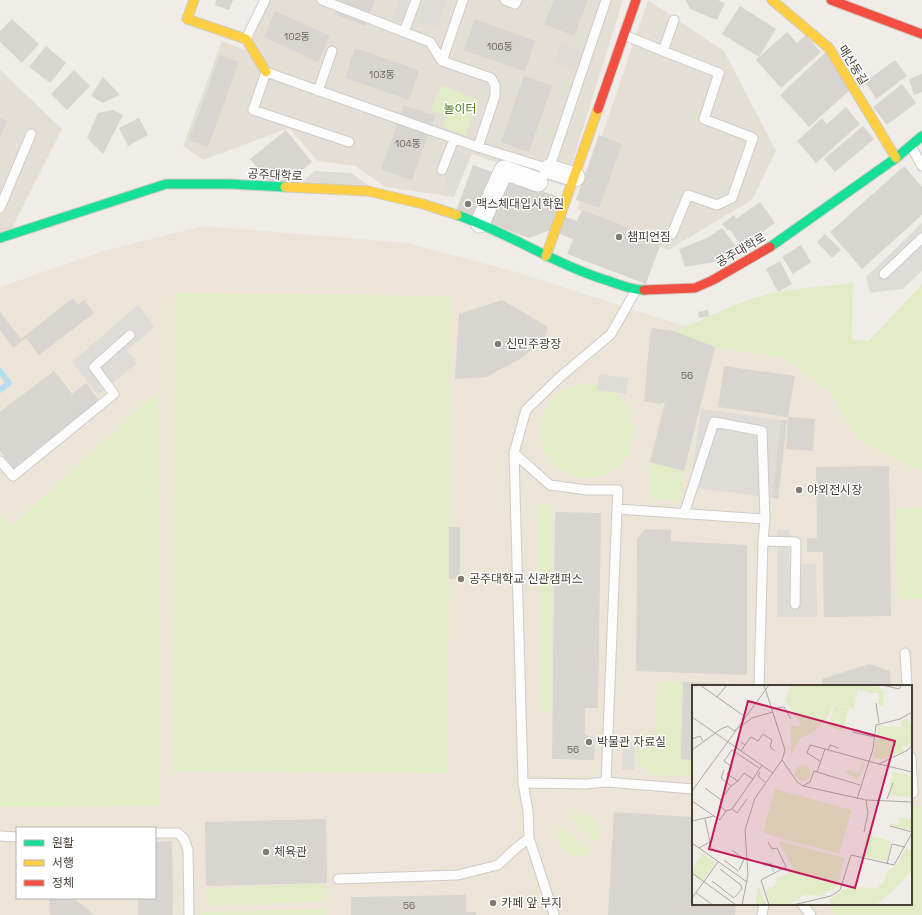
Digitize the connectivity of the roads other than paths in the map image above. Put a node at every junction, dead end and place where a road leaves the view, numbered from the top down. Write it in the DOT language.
graph roads {
  1 [pos="194,0"];
  2 [pos="265,0"];
  3 [pos="322,0"];
  4 [pos="416,0"];
  5 [pos="463,0"];
  6 [pos="505,0"];
  7 [pos="517,0"];
  8 [pos="606,0"];
  9 [pos="636,0"];
  10 [pos="772,0"];
  11 [pos="831,0"];
  12 [pos="674,20"];
  13 [pos="404,32"];
  14 [pos="922,34"];
  15 [pos="624,35"];
  16 [pos="246,39"];
  17 [pos="332,51"];
  18 [pos="663,51"];
  19 [pos="442,61"];
  20 [pos="266,72"];
  21 [pos="318,91"];
  22 [pos="31,134"];
  23 [pos="922,136"];
  24 [pos="454,139"];
  25 [pos="349,142"];
  26 [pos="911,146"];
  27 [pos="478,147"];
  28 [pos="896,158"];
  29 [pos="922,166"];
  30 [pos="442,170"];
  31 [pos="543,175"];
  32 [pos="575,177"];
  33 [pos="0,208"];
  34 [pos="480,223"];
  35 [pos="672,234"];
  36 [pos="0,238"];
  37 [pos="922,238"];
  38 [pos="546,256"];
  39 [pos="884,274"];
  40 [pos="636,290"];
  41 [pos="130,335"];
  42 [pos="514,453"];
  43 [pos="0,461"];
  44 [pos="617,509"];
  45 [pos="684,514"];
  46 [pos="765,519"];
  47 [pos="763,541"];
  48 [pos="795,604"];
  49 [pos="905,653"];
  50 [pos="759,685"];
  51 [pos="907,685"];
  52 [pos="912,766"];
  53 [pos="606,782"];
  54 [pos="524,783"];
  55 [pos="692,789"];
  56 [pos="915,793"];
  57 [pos="156,834"];
  58 [pos="0,836"];
  59 [pos="16,837"];
  60 [pos="529,838"];
  61 [pos="338,879"];
  62 [pos="764,905"];
  63 [pos="803,905"];
  64 [pos="189,915"];
  65 [pos="554,915"];
  66 [pos="762,915"];
  67 [pos="811,915"];
  1 -- 16 [label="street"];
  2 -- 16 [label="lane"];
  3 -- 13 [label="lane"];
  4 -- 13 [label="lane"];
  5 -- 19 [label="lane"];
  6 -- 7 [label="lane"];
  8 -- 31 [label="lane"];
  9 -- 15 [label="street"];
  10 -- 28 [label="street, 매산동길"];
  11 -- 14 [label="street"];
  12 -- 18 [label="lane"];
  13 -- 19 [label="lane"];
  15 -- 18 [label="lane"];
  15 -- 32 [label="street"];
  16 -- 20 [label="street"];
  17 -- 21 [label="lane"];
  18 -- 35 [label="lane"];
  19 -- 27 [label="lane"];
  20 -- 21 [label="lane"];
  20 -- 25 [label="lane"];
  21 -- 24 [label="lane"];
  22 -- 33 [label="lane"];
  23 -- 26 [label="street, 공주대학로"];
  24 -- 27 [label="lane"];
  24 -- 30 [label="lane"];
  26 -- 28 [label="street, 공주대학로"];
  26 -- 29 [label="lane"];
  27 -- 31 [label="lane"];
  28 -- 40 [label="street, 공주대학로"];
  31 -- 32 [label="street"];
  31 -- 34 [label="street"];
  32 -- 38 [label="street"];
  34 -- 36 [label="street, 공주대학로"];
  34 -- 38 [label="street, 공주대학로"];
  37 -- 39 [label="lane"];
  38 -- 40 [label="street, 공주대학로"];
  40 -- 42 [label="lane"];
  41 -- 43 [label="lane"];
  42 -- 44 [label="lane"];
  42 -- 54 [label="lane"];
  44 -- 45 [label="lane"];
  44 -- 53 [label="lane"];
  45 -- 46 [label="lane"];
  45 -- 46 [label="lane"];
  46 -- 47 [label="lane"];
  47 -- 48 [label="lane"];
  47 -- 50 [label="lane"];
  49 -- 51 [label="lane"];
  52 -- 56 [label="lane"];
  53 -- 54 [label="lane"];
  53 -- 55 [label="lane"];
  54 -- 60 [label="lane"];
  57 -- 64 [label="lane"];
  58 -- 59 [label="lane"];
  60 -- 61 [label="lane"];
  60 -- 65 [label="lane"];
  62 -- 66 [label="lane"];
  63 -- 67 [label="lane"];
}
